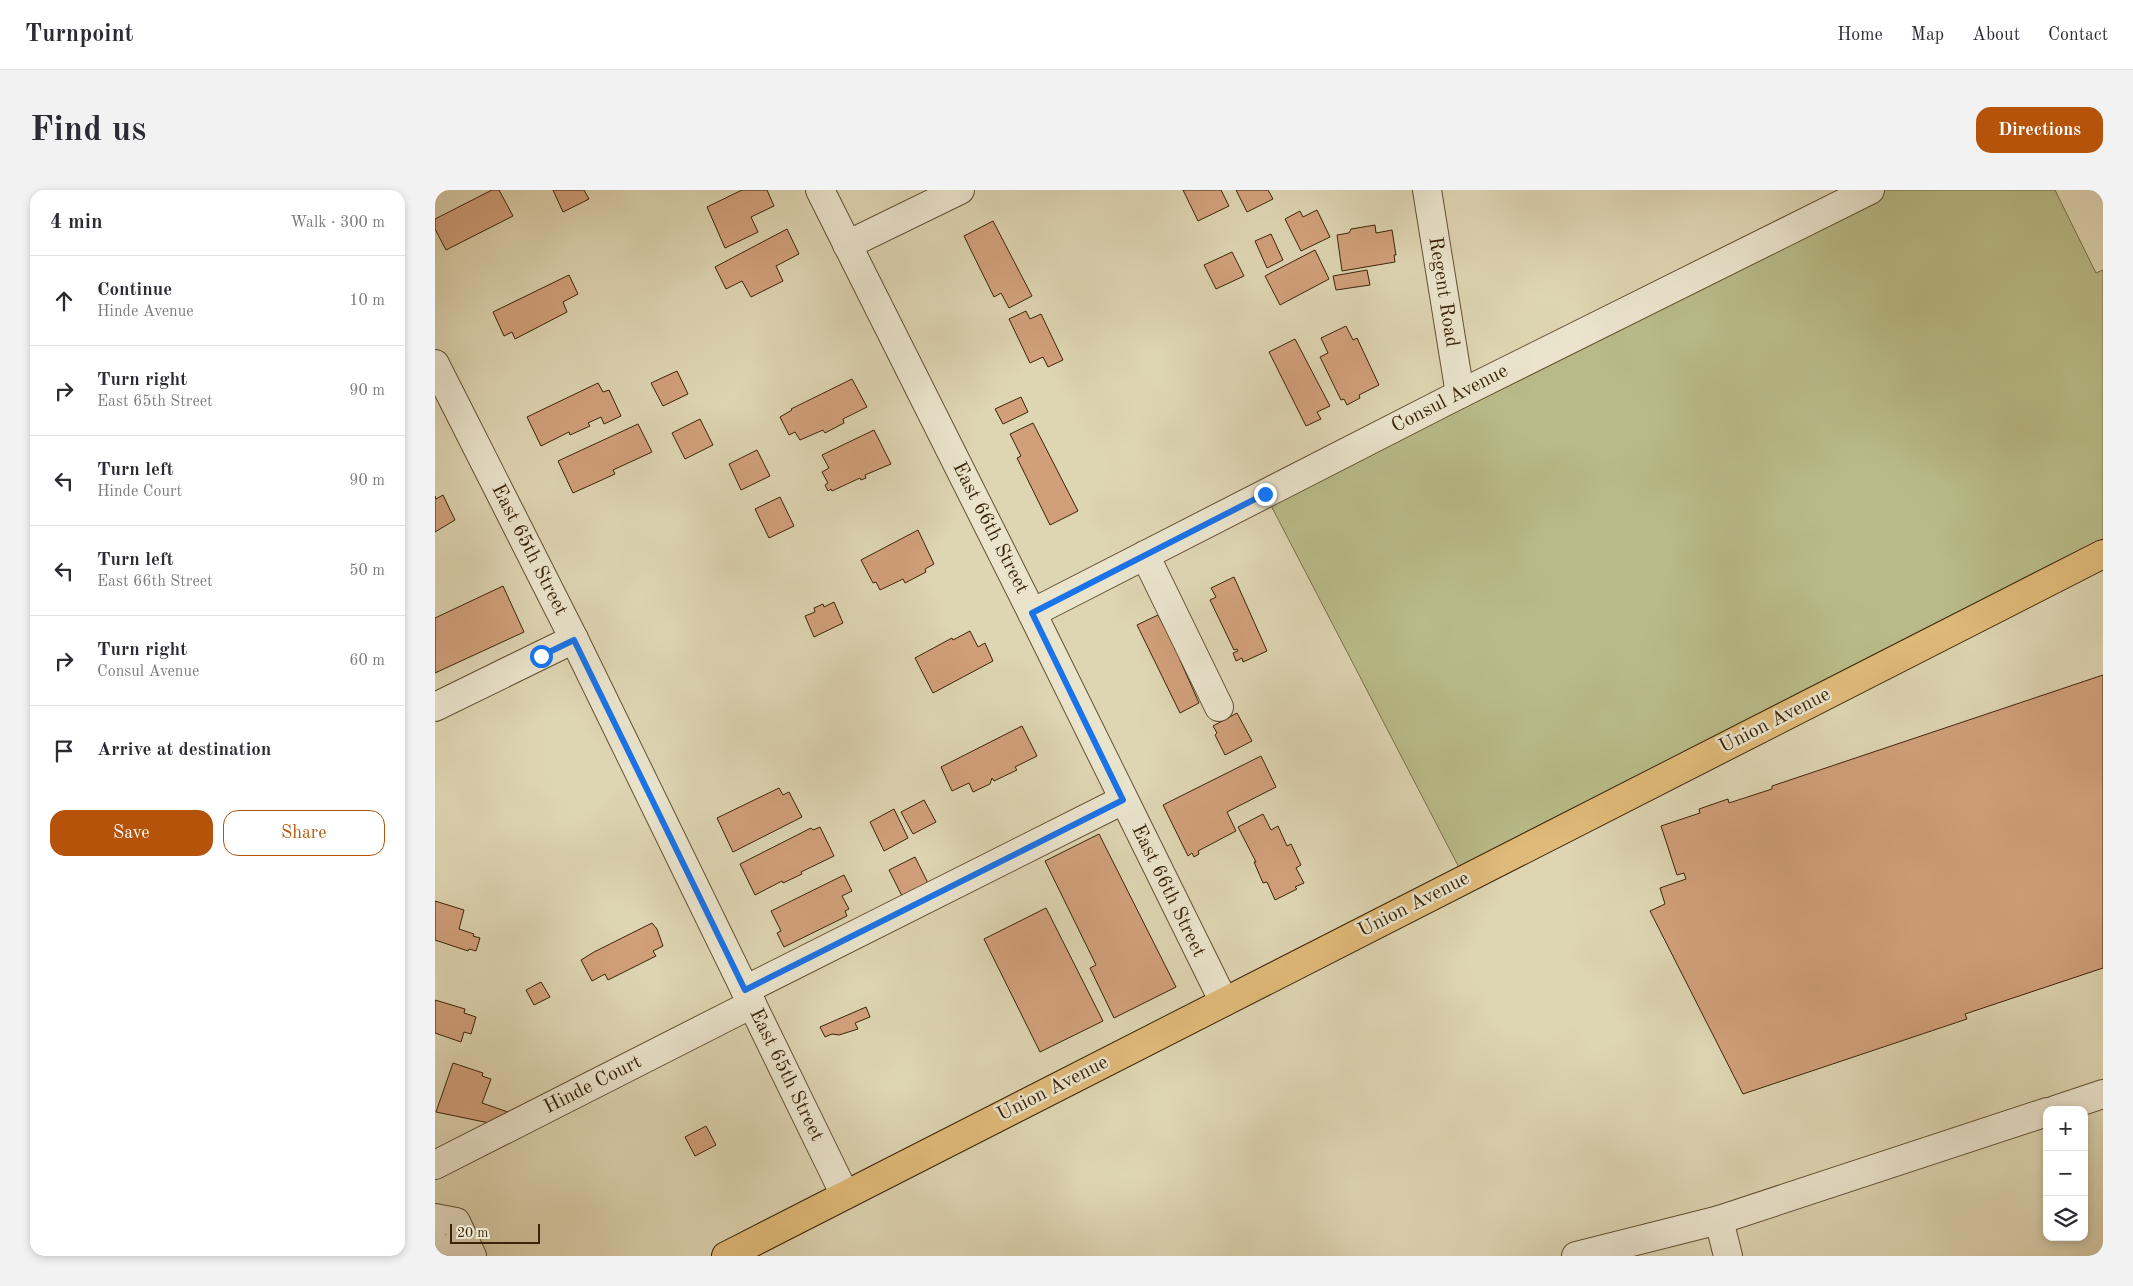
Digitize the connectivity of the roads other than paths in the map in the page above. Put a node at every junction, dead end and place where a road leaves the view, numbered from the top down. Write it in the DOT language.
graph roads {
  1 [pos="820,190"];
  2 [pos="960,190"];
  3 [pos="1427,190"];
  4 [pos="1870,190"];
  5 [pos="847,245"];
  6 [pos="435,364"];
  7 [pos="1460,394"];
  8 [pos="2103,554"];
  9 [pos="1145,555"];
  10 [pos="1032,613"];
  11 [pos="574,640"];
  12 [pos="435,707"];
  13 [pos="1219,707"];
  14 [pos="1123,800"];
  15 [pos="748,997"];
  16 [pos="1223,1002"];
  17 [pos="2103,1094"];
  18 [pos="2067,1106"];
  19 [pos="2043,1113"];
  20 [pos="435,1165"];
  21 [pos="845,1195"];
  22 [pos="435,1218"];
  23 [pos="1719,1220"];
  24 [pos="435,1245"];
  25 [pos="456,1256"];
  26 [pos="472,1256"];
  27 [pos="726,1256"];
  28 [pos="1576,1256"];
  29 [pos="1728,1256"];
  1 -- 5 [label="street, East 66th Street"];
  2 -- 5 [label="street"];
  3 -- 7 [label="street, Regent Road"];
  4 -- 7 [label="street, Consul Avenue"];
  5 -- 10 [label="street, East 66th Street"];
  6 -- 11 [label="street, East 65th Street"];
  7 -- 9 [label="street, Consul Avenue"];
  8 -- 16 [label="main road, Union Avenue"];
  9 -- 10 [label="street, Consul Avenue"];
  9 -- 13 [label="street"];
  10 -- 14 [label="street, East 66th Street"];
  11 -- 12 [label="street"];
  11 -- 15 [label="street, East 65th Street"];
  14 -- 15 [label="street, Hinde Court"];
  14 -- 16 [label="street, East 66th Street"];
  15 -- 20 [label="street, Hinde Court"];
  15 -- 21 [label="street, East 65th Street"];
  16 -- 21 [label="main road, Union Avenue"];
  17 -- 18 [label="street"];
  19 -- 23 [label="street"];
  21 -- 27 [label="main road, Union Avenue"];
  22 -- 26 [label="street"];
  23 -- 28 [label="street"];
  23 -- 29 [label="street"];
  24 -- 25 [label="street"];
}
